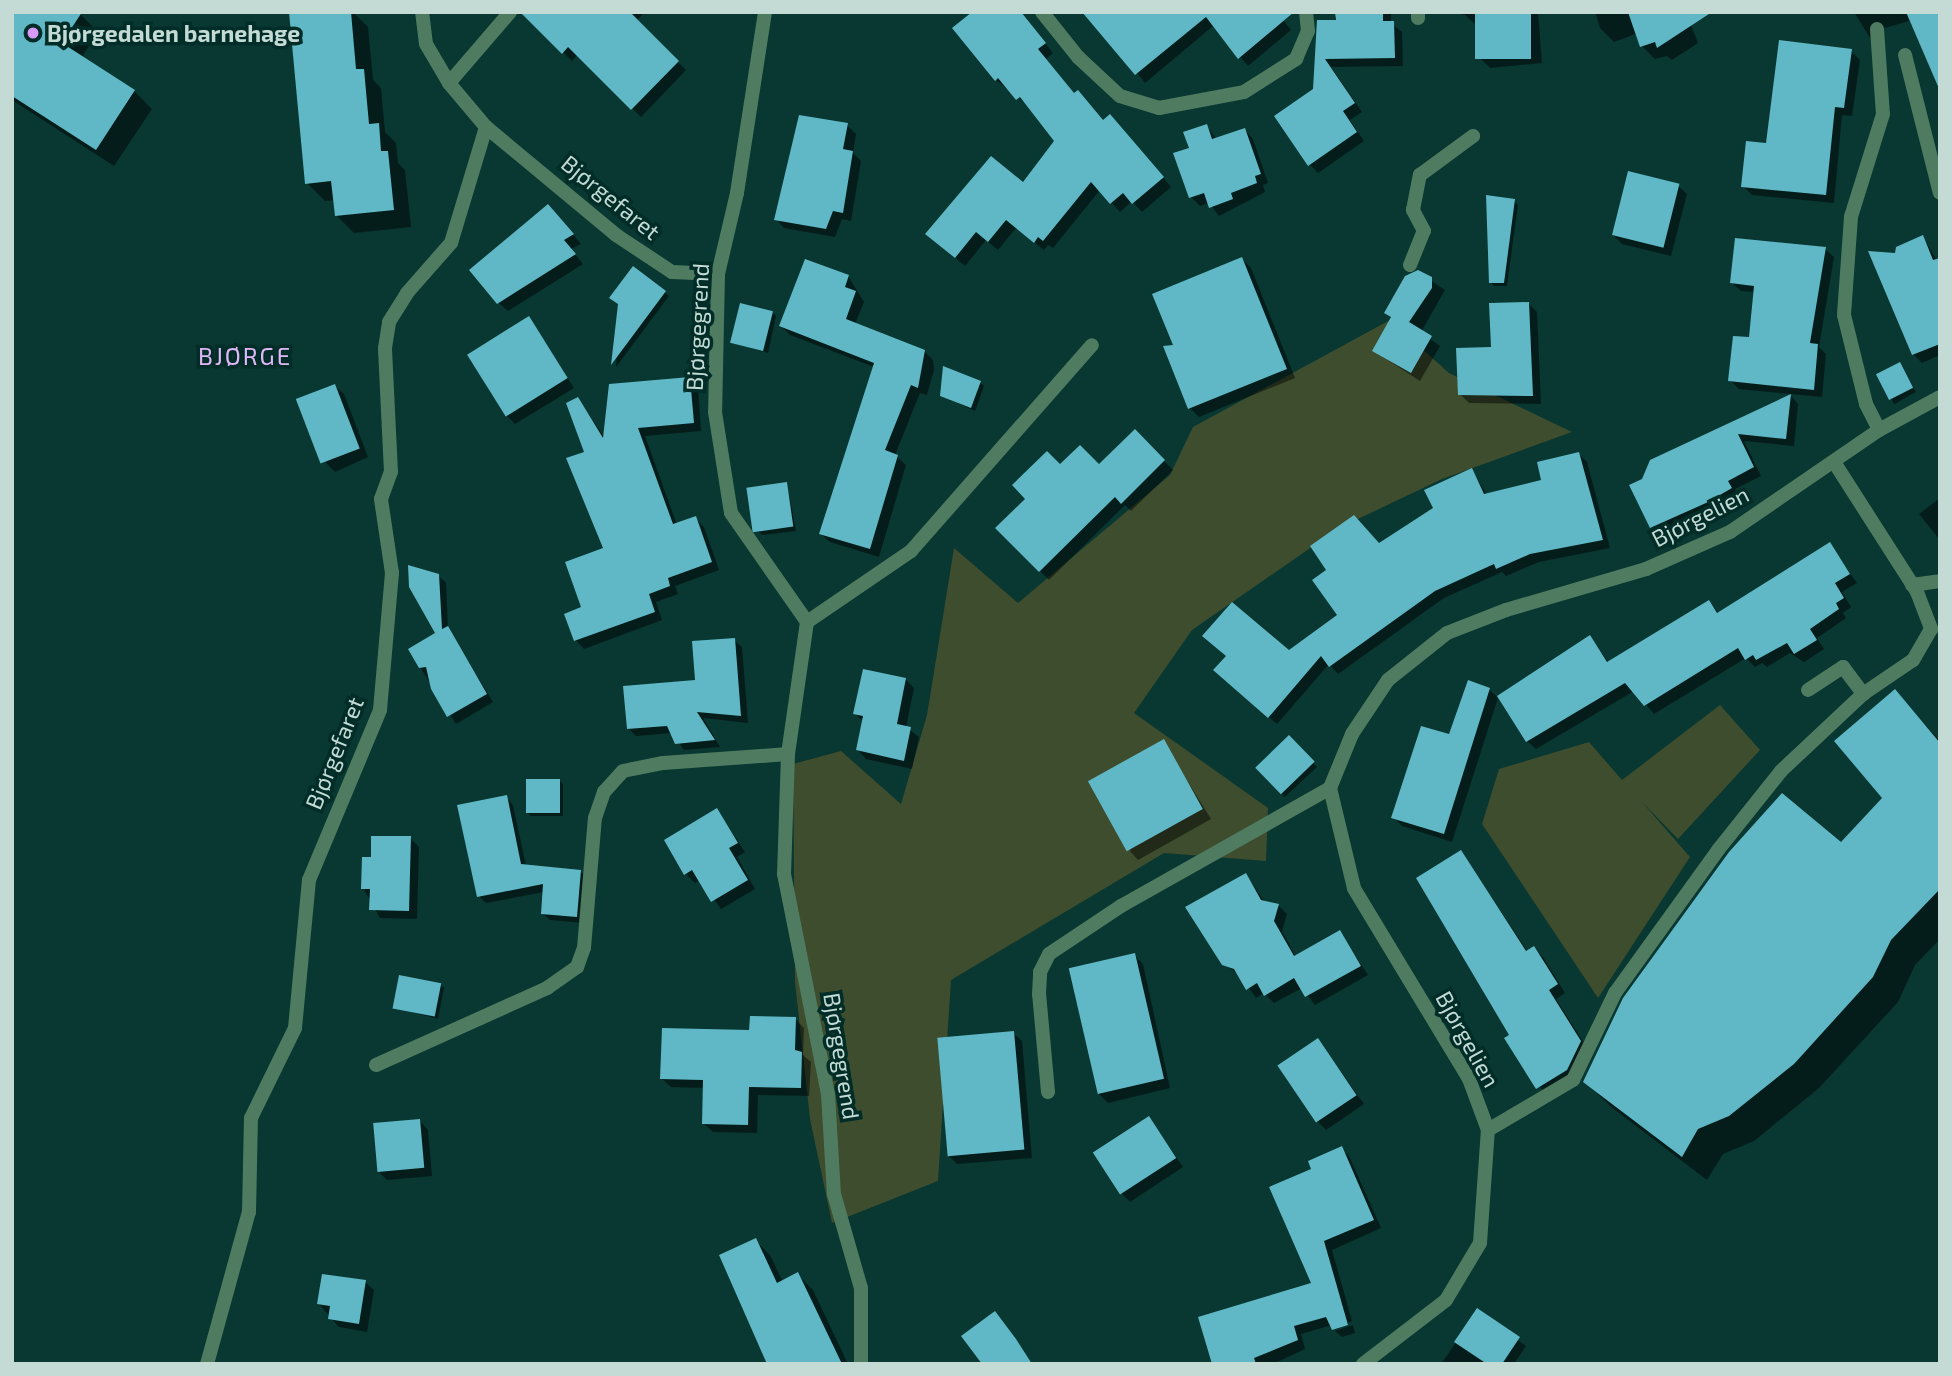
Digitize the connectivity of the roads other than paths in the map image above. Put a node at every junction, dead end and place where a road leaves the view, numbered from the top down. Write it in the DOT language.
graph roads {
  1 [pos="422,12"];
  2 [pos="510,12"];
  3 [pos="765,12"];
  4 [pos="1042,12"];
  5 [pos="1306,12"];
  6 [pos="1877,29"];
  7 [pos="1905,55"];
  8 [pos="449,83"];
  9 [pos="486,127"];
  10 [pos="1473,136"];
  11 [pos="1940,193"];
  12 [pos="1410,265"];
  13 [pos="718,274"];
  14 [pos="1092,345"];
  15 [pos="1940,397"];
  16 [pos="1879,430"];
  17 [pos="1834,462"];
  18 [pos="1940,581"];
  19 [pos="1912,586"];
  20 [pos="807,622"];
  21 [pos="1808,690"];
  22 [pos="1863,694"];
  23 [pos="788,754"];
  24 [pos="1329,788"];
  25 [pos="376,1065"];
  26 [pos="1048,1093"];
  27 [pos="1488,1130"];
  28 [pos="207,1364"];
  29 [pos="861,1364"];
  30 [pos="1363,1364"];
  1 -- 8 [label="street, Bjørgefaret"];
  2 -- 8 [label="street"];
  3 -- 13 [label="street, Bjørgegrend"];
  4 -- 5 [label="street"];
  6 -- 16 [label="street"];
  7 -- 11 [label="street"];
  8 -- 9 [label="street, Bjørgefaret"];
  9 -- 13 [label="street, Bjørgefaret"];
  9 -- 28 [label="street, Bjørgefaret"];
  10 -- 12 [label="street"];
  13 -- 20 [label="street, Bjørgegrend"];
  14 -- 20 [label="street"];
  15 -- 16 [label="street, Bjørgelien"];
  16 -- 17 [label="street, Bjørgelien"];
  17 -- 19 [label="street"];
  17 -- 24 [label="street, Bjørgelien"];
  18 -- 19 [label="street"];
  19 -- 22 [label="street"];
  20 -- 23 [label="street, Bjørgegrend"];
  21 -- 22 [label="street"];
  22 -- 27 [label="street"];
  23 -- 25 [label="street"];
  23 -- 29 [label="street, Bjørgegrend"];
  24 -- 26 [label="street"];
  24 -- 27 [label="street, Bjørgelien"];
  27 -- 30 [label="street, Bjørgelien"];
}
